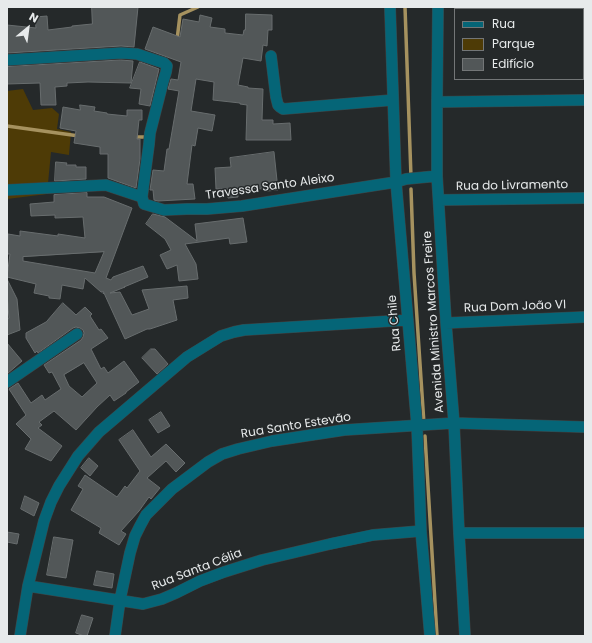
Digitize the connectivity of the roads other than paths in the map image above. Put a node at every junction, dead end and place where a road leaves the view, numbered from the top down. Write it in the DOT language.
graph roads {
  1 [pos="390,7"];
  2 [pos="438,7"];
  3 [pos="272,56"];
  4 [pos="7,60"];
  5 [pos="393,100"];
  6 [pos="585,100"];
  7 [pos="437,102"];
  8 [pos="438,176"];
  9 [pos="401,181"];
  10 [pos="7,190"];
  11 [pos="142,198"];
  12 [pos="585,198"];
  13 [pos="439,200"];
  14 [pos="585,317"];
  15 [pos="408,320"];
  16 [pos="446,323"];
  17 [pos="77,334"];
  18 [pos="7,382"];
  19 [pos="454,423"];
  20 [pos="417,426"];
  21 [pos="585,427"];
  22 [pos="422,531"];
  23 [pos="459,533"];
  24 [pos="585,533"];
  25 [pos="28,586"];
  26 [pos="120,600"];
  27 [pos="20,636"];
  28 [pos="116,636"];
  29 [pos="430,636"];
  30 [pos="465,636"];
  1 -- 5 [label="street, Rua Chile"];
  2 -- 7 [label="street, Avenida Ministro Marcos Freire"];
  3 -- 5 [label="street"];
  4 -- 11 [label="street"];
  5 -- 9 [label="street, Rua Chile"];
  6 -- 7 [label="street"];
  7 -- 8 [label="street, Avenida Ministro Marcos Freire"];
  8 -- 9 [label="street"];
  8 -- 13 [label="street, Avenida Ministro Marcos Freire"];
  9 -- 11 [label="street, Travessa Santo Aleixo"];
  9 -- 15 [label="street, Rua Chile"];
  10 -- 11 [label="street"];
  12 -- 13 [label="street, Rua do Livramento"];
  13 -- 16 [label="street, Avenida Ministro Marcos Freire"];
  14 -- 16 [label="street, Rua Dom João VI"];
  15 -- 20 [label="street, Rua Chile"];
  15 -- 25 [label="street"];
  16 -- 19 [label="street, Avenida Ministro Marcos Freire"];
  17 -- 18 [label="street"];
  19 -- 20 [label="street, Rua Santo Estevão"];
  19 -- 21 [label="street, Rua Santo Estevão"];
  19 -- 23 [label="street, Avenida Ministro Marcos Freire"];
  20 -- 22 [label="street, Rua Chile"];
  20 -- 26 [label="street, Rua Santo Estevão"];
  22 -- 26 [label="street, Rua Santa Célia"];
  22 -- 29 [label="street, Rua Chile"];
  23 -- 24 [label="street"];
  23 -- 30 [label="street, Avenida Ministro Marcos Freire"];
  25 -- 26 [label="street, Rua Santa Célia"];
  25 -- 27 [label="street"];
  26 -- 28 [label="street, Rua Santo Estevão"];
}
